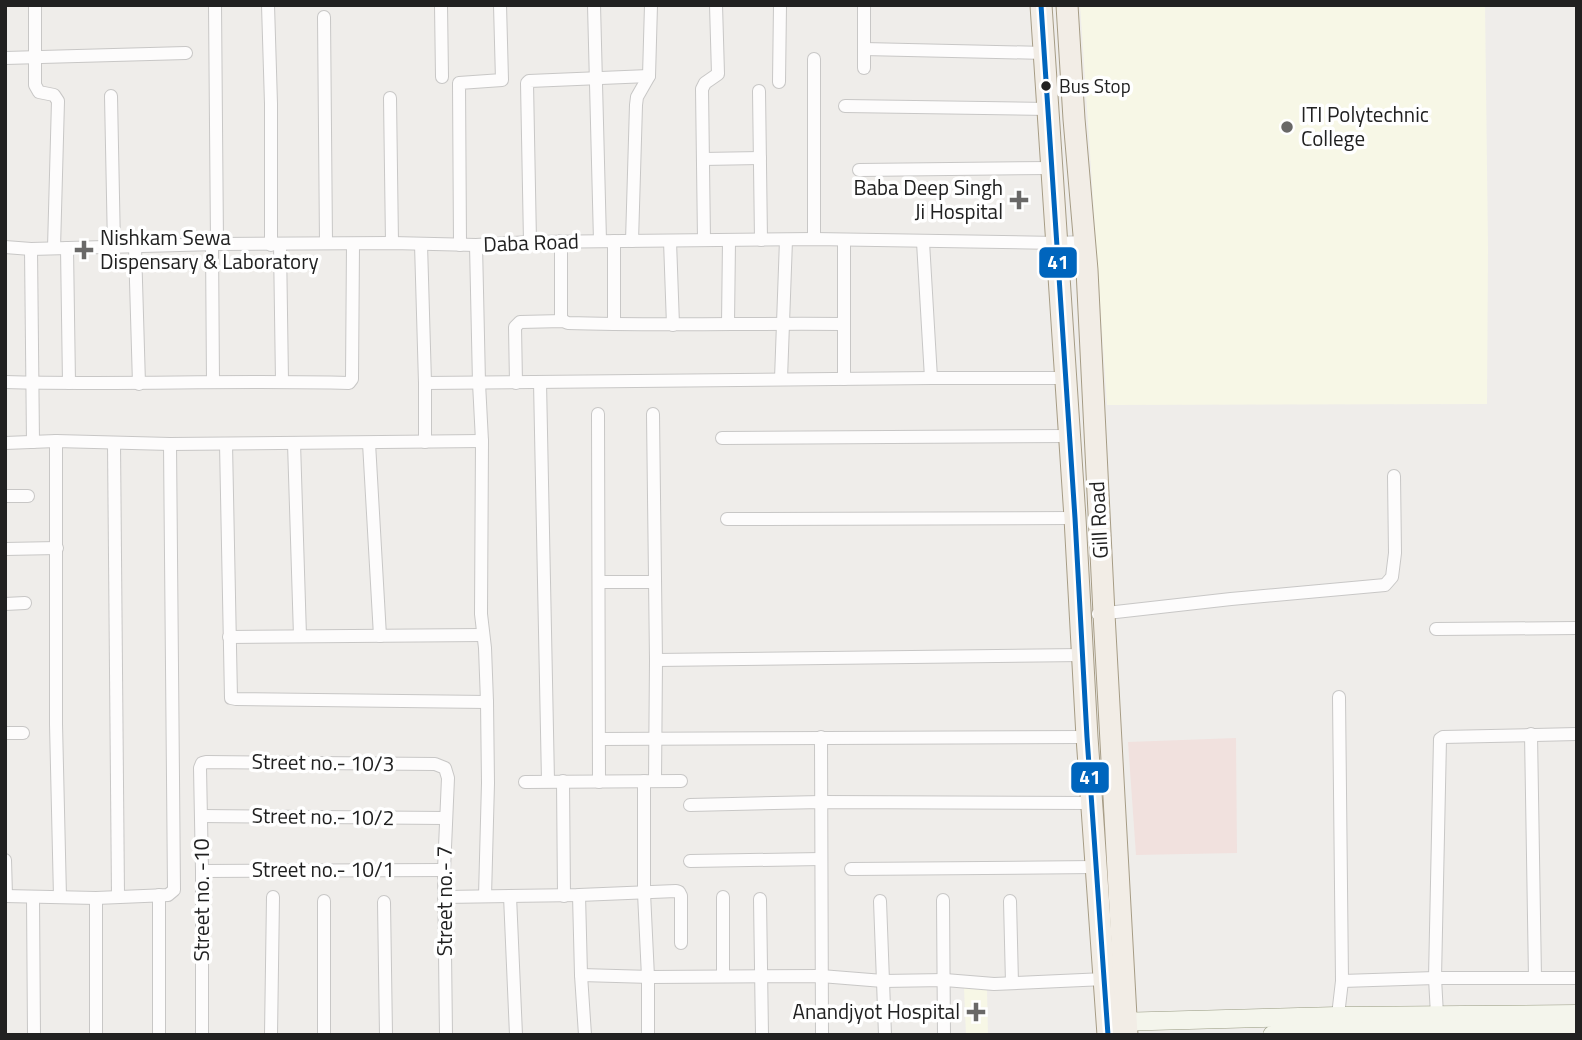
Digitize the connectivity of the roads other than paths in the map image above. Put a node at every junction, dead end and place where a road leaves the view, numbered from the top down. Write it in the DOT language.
graph roads {
  1 [pos="35,5"];
  2 [pos="215,5"];
  3 [pos="268,5"];
  4 [pos="442,5"];
  5 [pos="500,5"];
  6 [pos="594,5"];
  7 [pos="651,5"];
  8 [pos="716,5"];
  9 [pos="780,5"];
  10 [pos="864,5"];
  11 [pos="1041,5"];
  12 [pos="1067,5"];
  13 [pos="324,17"];
  14 [pos="864,50"];
  15 [pos="186,53"];
  16 [pos="1045,54"];
  17 [pos="36,57"];
  18 [pos="5,58"];
  19 [pos="814,58"];
  20 [pos="864,68"];
  21 [pos="442,76"];
  22 [pos="649,76"];
  23 [pos="596,77"];
  24 [pos="779,82"];
  25 [pos="759,91"];
  26 [pos="111,96"];
  27 [pos="390,98"];
  28 [pos="845,106"];
  29 [pos="1048,109"];
  30 [pos="760,158"];
  31 [pos="703,159"];
  32 [pos="1052,168"];
  33 [pos="859,170"];
  34 [pos="814,239"];
  35 [pos="704,240"];
  36 [pos="761,240"];
  37 [pos="786,240"];
  38 [pos="562,241"];
  39 [pos="600,241"];
  40 [pos="614,241"];
  41 [pos="632,241"];
  42 [pos="729,241"];
  43 [pos="844,241"];
  44 [pos="530,242"];
  45 [pos="670,242"];
  46 [pos="923,242"];
  47 [pos="1085,242"];
  48 [pos="326,243"];
  49 [pos="392,243"];
  50 [pos="1057,243"];
  51 [pos="215,244"];
  52 [pos="353,244"];
  53 [pos="421,244"];
  54 [pos="275,245"];
  55 [pos="460,245"];
  56 [pos="476,245"];
  57 [pos="5,247"];
  58 [pos="114,247"];
  59 [pos="135,247"];
  60 [pos="61,248"];
  61 [pos="31,249"];
  62 [pos="563,321"];
  63 [pos="783,323"];
  64 [pos="614,324"];
  65 [pos="728,324"];
  66 [pos="843,324"];
  67 [pos="673,325"];
  68 [pos="931,377"];
  69 [pos="1065,378"];
  70 [pos="781,379"];
  71 [pos="844,379"];
  72 [pos="282,381"];
  73 [pos="5,382"];
  74 [pos="213,382"];
  75 [pos="540,382"];
  76 [pos="32,383"];
  77 [pos="69,383"];
  78 [pos="425,383"];
  79 [pos="479,383"];
  80 [pos="516,383"];
  81 [pos="139,384"];
  82 [pos="598,414"];
  83 [pos="653,414"];
  84 [pos="1069,436"];
  85 [pos="722,438"];
  86 [pos="56,441"];
  87 [pos="482,441"];
  88 [pos="33,442"];
  89 [pos="425,442"];
  90 [pos="5,443"];
  91 [pos="114,443"];
  92 [pos="294,443"];
  93 [pos="369,443"];
  94 [pos="170,444"];
  95 [pos="226,444"];
  96 [pos="1394,476"];
  97 [pos="5,496"];
  98 [pos="28,496"];
  99 [pos="1074,517"];
  100 [pos="727,519"];
  101 [pos="57,548"];
  102 [pos="5,549"];
  103 [pos="598,582"];
  104 [pos="655,582"];
  105 [pos="25,603"];
  106 [pos="5,604"];
  107 [pos="1104,614"];
  108 [pos="1080,615"];
  109 [pos="1577,628"];
  110 [pos="1436,629"];
  111 [pos="483,635"];
  112 [pos="300,636"];
  113 [pos="380,636"];
  114 [pos="229,637"];
  115 [pos="1082,655"];
  116 [pos="656,660"];
  117 [pos="1339,697"];
  118 [pos="487,702"];
  119 [pos="5,733"];
  120 [pos="23,733"];
  121 [pos="1531,734"];
  122 [pos="1577,734"];
  123 [pos="821,737"];
  124 [pos="1087,737"];
  125 [pos="655,738"];
  126 [pos="599,739"];
  127 [pos="201,765"];
  128 [pos="445,768"];
  129 [pos="681,780"];
  130 [pos="548,781"];
  131 [pos="649,781"];
  132 [pos="525,782"];
  133 [pos="563,782"];
  134 [pos="599,782"];
  135 [pos="821,802"];
  136 [pos="1091,803"];
  137 [pos="690,805"];
  138 [pos="201,816"];
  139 [pos="445,818"];
  140 [pos="821,859"];
  141 [pos="5,860"];
  142 [pos="690,861"];
  143 [pos="1096,867"];
  144 [pos="851,869"];
  145 [pos="202,870"];
  146 [pos="444,870"];
  147 [pos="644,892"];
  148 [pos="159,895"];
  149 [pos="579,895"];
  150 [pos="485,896"];
  151 [pos="510,896"];
  152 [pos="564,896"];
  153 [pos="6,897"];
  154 [pos="33,897"];
  155 [pos="60,897"];
  156 [pos="118,897"];
  157 [pos="273,897"];
  158 [pos="444,897"];
  159 [pos="723,897"];
  160 [pos="96,898"];
  161 [pos="760,899"];
  162 [pos="943,900"];
  163 [pos="324,901"];
  164 [pos="880,901"];
  165 [pos="1010,901"];
  166 [pos="384,902"];
  167 [pos="681,943"];
  168 [pos="581,975"];
  169 [pos="723,976"];
  170 [pos="761,976"];
  171 [pos="821,976"];
  172 [pos="648,977"];
  173 [pos="1435,978"];
  174 [pos="1535,978"];
  175 [pos="1577,978"];
  176 [pos="1105,979"];
  177 [pos="943,980"];
  178 [pos="883,981"];
  179 [pos="1342,981"];
  180 [pos="1012,984"];
  181 [pos="1577,1014"];
  182 [pos="1437,1015"];
  183 [pos="1337,1027"];
  184 [pos="1577,1028"];
  185 [pos="1118,1029"];
  186 [pos="1364,1033"];
  187 [pos="34,1035"];
  188 [pos="96,1035"];
  189 [pos="159,1035"];
  190 [pos="202,1035"];
  191 [pos="271,1035"];
  192 [pos="324,1035"];
  193 [pos="386,1035"];
  194 [pos="446,1035"];
  195 [pos="516,1035"];
  196 [pos="585,1035"];
  197 [pos="648,1035"];
  198 [pos="762,1035"];
  199 [pos="822,1035"];
  200 [pos="884,1035"];
  201 [pos="944,1035"];
  202 [pos="1272,1035"];
  1 -- 17 [label="street"];
  2 -- 51 [label="street"];
  3 -- 54 [label="street"];
  4 -- 21 [label="street"];
  5 -- 55 [label="street"];
  6 -- 23 [label="street"];
  7 -- 22 [label="street"];
  8 -- 31 [label="street"];
  9 -- 24 [label="street"];
  10 -- 14 [label="street"];
  11 -- 16 [label="main road, Gill Road"];
  12 -- 47 [label="main road, Gill Road"];
  13 -- 48 [label="street"];
  14 -- 16 [label="street"];
  14 -- 20 [label="street"];
  15 -- 17 [label="street"];
  16 -- 29 [label="main road, Gill Road"];
  17 -- 18 [label="street"];
  17 -- 60 [label="street"];
  19 -- 34 [label="street"];
  22 -- 23 [label="street"];
  22 -- 41 [label="street"];
  23 -- 39 [label="street"];
  23 -- 44 [label="street"];
  25 -- 30 [label="street"];
  26 -- 58 [label="street"];
  27 -- 49 [label="street"];
  28 -- 29 [label="street"];
  29 -- 32 [label="main road, Gill Road"];
  30 -- 31 [label="street"];
  30 -- 36 [label="street"];
  31 -- 35 [label="street"];
  32 -- 33 [label="street"];
  32 -- 50 [label="main road, Gill Road"];
  34 -- 37 [label="street, Daba Road"];
  34 -- 43 [label="street, Daba Road"];
  35 -- 42 [label="street, Daba Road"];
  35 -- 45 [label="street, Daba Road"];
  36 -- 37 [label="street, Daba Road"];
  36 -- 42 [label="street, Daba Road"];
  37 -- 63 [label="street"];
  38 -- 39 [label="street, Daba Road"];
  38 -- 44 [label="street, Daba Road"];
  38 -- 62 [label="street"];
  39 -- 40 [label="street, Daba Road"];
  40 -- 41 [label="street, Daba Road"];
  40 -- 64 [label="street"];
  41 -- 45 [label="street, Daba Road"];
  42 -- 65 [label="street"];
  43 -- 46 [label="street, Daba Road"];
  43 -- 66 [label="street"];
  44 -- 56 [label="street, Daba Road"];
  45 -- 67 [label="street"];
  46 -- 50 [label="street, Daba Road"];
  46 -- 68 [label="street"];
  47 -- 50 [label="street, Daba Road"];
  47 -- 107 [label="main road, Gill Road"];
  48 -- 52 [label="street, Daba Road"];
  48 -- 54 [label="street, Daba Road"];
  49 -- 52 [label="street, Daba Road"];
  49 -- 53 [label="street, Daba Road"];
  50 -- 69 [label="main road, Gill Road"];
  51 -- 54 [label="street, Daba Road"];
  51 -- 59 [label="street, Daba Road"];
  51 -- 74 [label="street"];
  52 -- 72 [label="street"];
  53 -- 55 [label="street, Daba Road"];
  53 -- 78 [label="street"];
  54 -- 72 [label="street"];
  55 -- 56 [label="street, Daba Road"];
  56 -- 79 [label="street"];
  57 -- 61 [label="street, Daba Road"];
  58 -- 59 [label="street, Daba Road"];
  58 -- 60 [label="street, Daba Road"];
  59 -- 81 [label="street"];
  60 -- 61 [label="street, Daba Road"];
  60 -- 77 [label="street"];
  61 -- 76 [label="street"];
  62 -- 64 [label="street"];
  62 -- 80 [label="street"];
  63 -- 65 [label="street"];
  63 -- 66 [label="street"];
  63 -- 70 [label="street"];
  64 -- 67 [label="street"];
  65 -- 67 [label="street"];
  66 -- 71 [label="street"];
  68 -- 69 [label="street"];
  68 -- 71 [label="street"];
  69 -- 84 [label="main road, Gill Road"];
  70 -- 71 [label="street"];
  70 -- 75 [label="street"];
  72 -- 74 [label="street"];
  73 -- 76 [label="street"];
  74 -- 81 [label="street"];
  75 -- 80 [label="street"];
  75 -- 130 [label="street"];
  76 -- 77 [label="street"];
  76 -- 88 [label="street"];
  77 -- 81 [label="street"];
  78 -- 79 [label="street"];
  78 -- 89 [label="street"];
  79 -- 80 [label="street"];
  79 -- 87 [label="street"];
  82 -- 103 [label="street"];
  83 -- 104 [label="street"];
  84 -- 85 [label="street"];
  84 -- 99 [label="main road, Gill Road"];
  86 -- 88 [label="street"];
  86 -- 91 [label="street"];
  86 -- 101 [label="street"];
  87 -- 89 [label="street"];
  87 -- 111 [label="street"];
  88 -- 90 [label="street"];
  89 -- 93 [label="street"];
  91 -- 94 [label="street"];
  91 -- 156 [label="street"];
  92 -- 93 [label="street"];
  92 -- 95 [label="street"];
  92 -- 112 [label="street"];
  93 -- 113 [label="street"];
  94 -- 95 [label="street"];
  94 -- 148 [label="street"];
  95 -- 114 [label="street"];
  96 -- 107 [label="street"];
  97 -- 98 [label="street"];
  99 -- 100 [label="street"];
  99 -- 108 [label="main road, Gill Road"];
  101 -- 102 [label="street"];
  101 -- 155 [label="street"];
  103 -- 104 [label="street"];
  103 -- 126 [label="street"];
  104 -- 116 [label="street"];
  105 -- 106 [label="street"];
  107 -- 108 [label="street"];
  107 -- 185 [label="main road, Gill Road"];
  108 -- 115 [label="main road, Gill Road"];
  109 -- 110 [label="street"];
  111 -- 113 [label="street"];
  111 -- 118 [label="street"];
  112 -- 113 [label="street"];
  112 -- 114 [label="street"];
  114 -- 118 [label="street"];
  115 -- 116 [label="street"];
  115 -- 124 [label="main road, Gill Road"];
  116 -- 125 [label="street"];
  117 -- 179 [label="street"];
  118 -- 150 [label="street"];
  119 -- 120 [label="street"];
  121 -- 122 [label="street"];
  121 -- 173 [label="street"];
  121 -- 174 [label="street"];
  123 -- 124 [label="street"];
  123 -- 125 [label="street"];
  123 -- 135 [label="street"];
  124 -- 136 [label="main road, Gill Road"];
  125 -- 126 [label="street"];
  125 -- 131 [label="street"];
  126 -- 134 [label="street"];
  127 -- 128 [label="street, Street no.- 10/3"];
  127 -- 138 [label="street, Street no. -10"];
  128 -- 139 [label="street, Street no.- 7"];
  129 -- 131 [label="street"];
  130 -- 132 [label="street"];
  130 -- 133 [label="street"];
  131 -- 134 [label="street"];
  131 -- 147 [label="street"];
  133 -- 134 [label="street"];
  133 -- 152 [label="street"];
  135 -- 136 [label="street"];
  135 -- 137 [label="street"];
  135 -- 140 [label="street"];
  136 -- 143 [label="main road, Gill Road"];
  138 -- 139 [label="street, Street no.- 10/2"];
  138 -- 145 [label="street, Street no. -10"];
  139 -- 146 [label="street, Street no.- 7"];
  140 -- 142 [label="street"];
  140 -- 171 [label="street"];
  141 -- 153 [label="street"];
  143 -- 144 [label="street"];
  143 -- 176 [label="main road, Gill Road"];
  145 -- 146 [label="street, Street no.- 10/1"];
  145 -- 190 [label="street, Street no. -10"];
  146 -- 158 [label="street, Street no.- 7"];
  147 -- 149 [label="street"];
  147 -- 167 [label="street"];
  147 -- 172 [label="street"];
  148 -- 156 [label="street"];
  148 -- 189 [label="street"];
  149 -- 152 [label="street"];
  149 -- 168 [label="street"];
  150 -- 151 [label="street"];
  150 -- 158 [label="street"];
  151 -- 152 [label="street"];
  151 -- 195 [label="street"];
  153 -- 154 [label="street"];
  154 -- 155 [label="street"];
  154 -- 187 [label="street"];
  155 -- 160 [label="street"];
  156 -- 160 [label="street"];
  157 -- 191 [label="street"];
  158 -- 194 [label="street, Street no.- 7"];
  159 -- 169 [label="street"];
  160 -- 188 [label="street"];
  161 -- 170 [label="street"];
  162 -- 177 [label="street"];
  163 -- 192 [label="street"];
  164 -- 178 [label="street"];
  165 -- 180 [label="street"];
  166 -- 193 [label="street"];
  168 -- 172 [label="street"];
  168 -- 196 [label="street"];
  169 -- 170 [label="street"];
  169 -- 172 [label="street"];
  170 -- 171 [label="street"];
  170 -- 198 [label="street"];
  171 -- 178 [label="street"];
  171 -- 199 [label="street"];
  172 -- 197 [label="street"];
  173 -- 174 [label="street"];
  173 -- 179 [label="street"];
  173 -- 182 [label="street"];
  174 -- 175 [label="street"];
  176 -- 180 [label="street"];
  176 -- 185 [label="main road, Gill Road"];
  177 -- 178 [label="street"];
  177 -- 180 [label="street"];
  177 -- 201 [label="street"];
  178 -- 200 [label="street"];
  179 -- 183 [label="street"];
  181 -- 182 [label="street"];
  182 -- 183 [label="street"];
  183 -- 185 [label="street"];
  183 -- 186 [label="street"];
  183 -- 202 [label="street"];
  184 -- 186 [label="street"];
}
